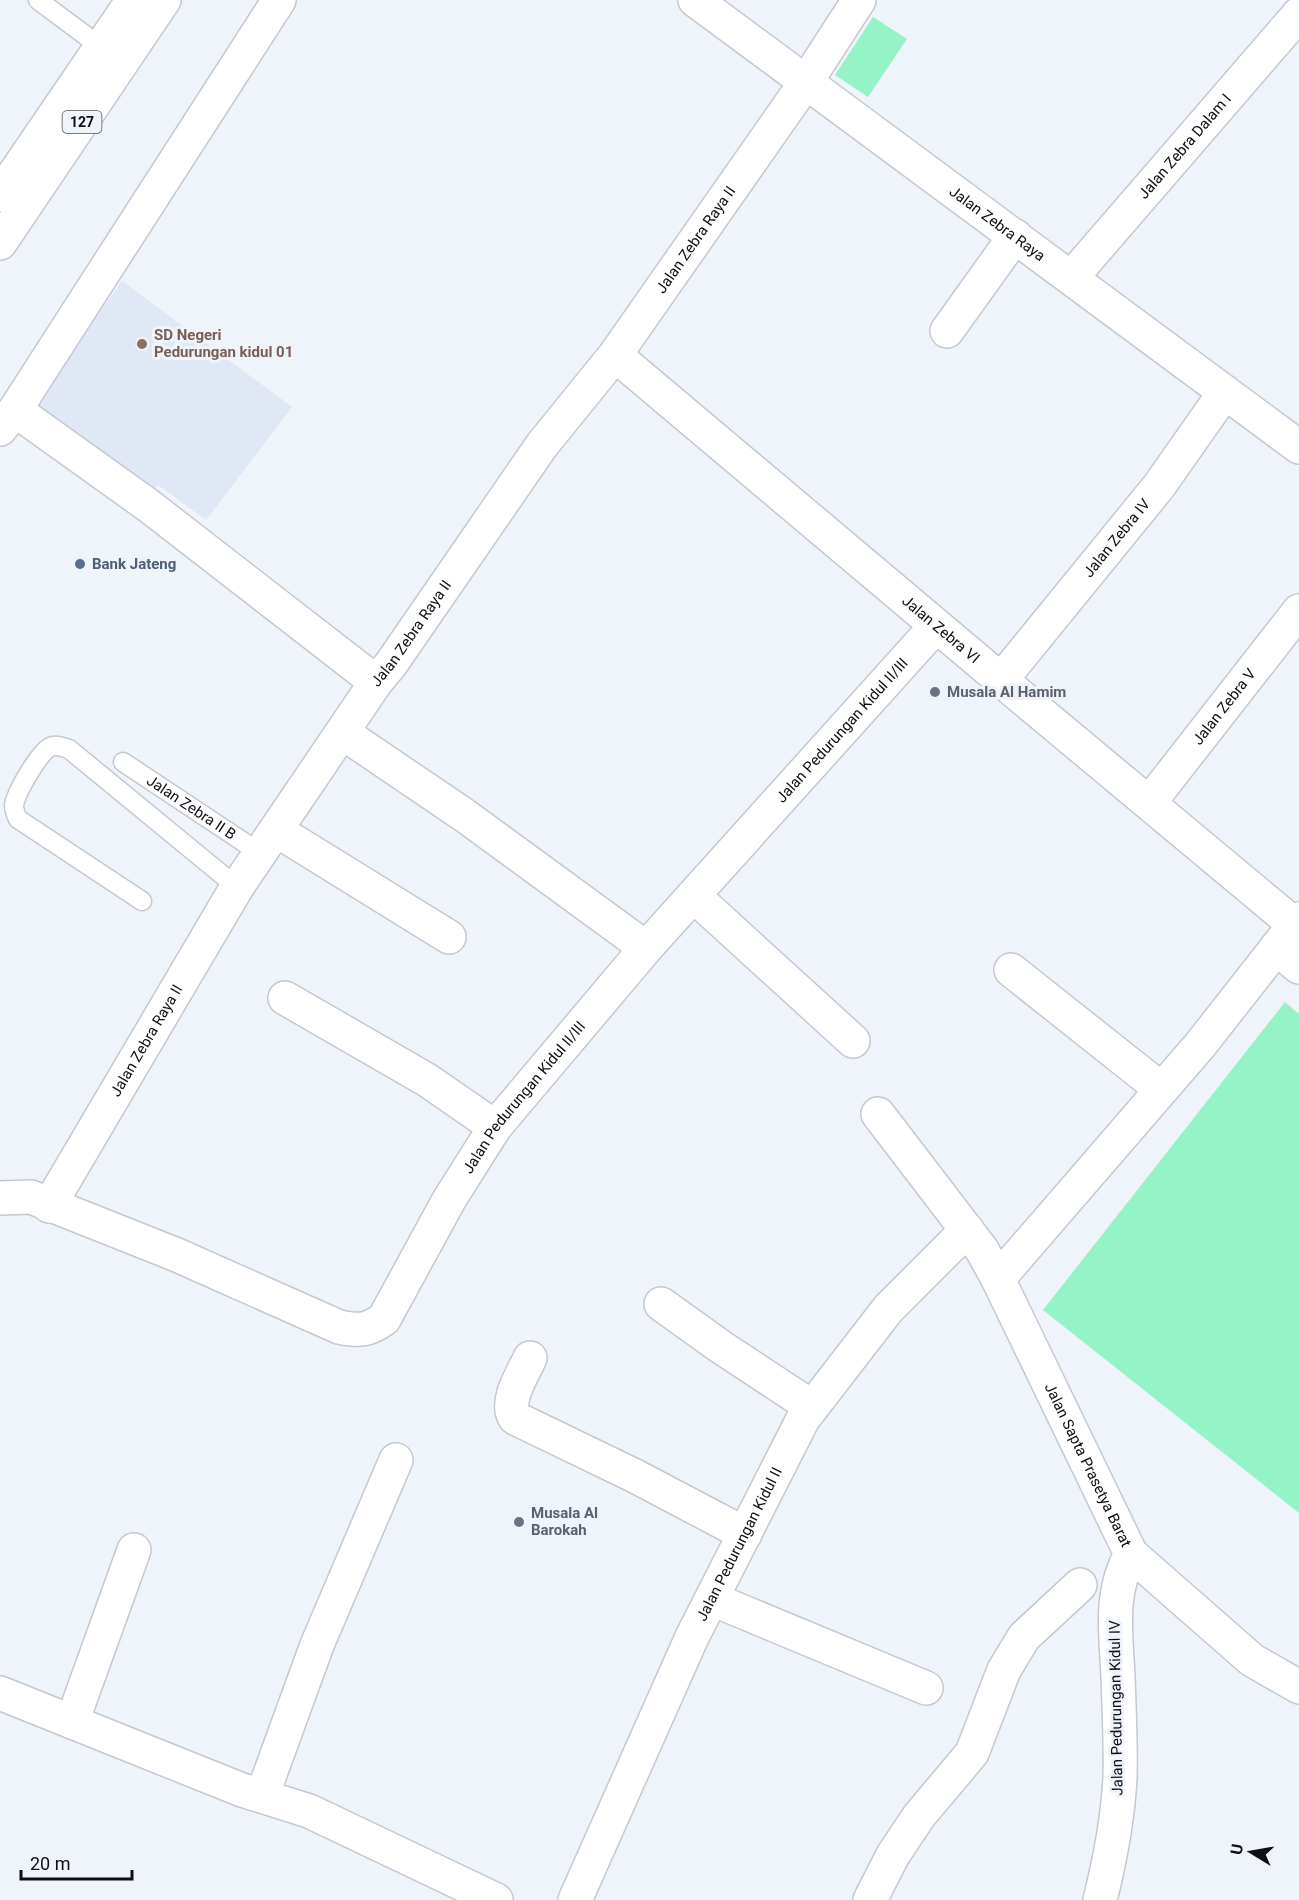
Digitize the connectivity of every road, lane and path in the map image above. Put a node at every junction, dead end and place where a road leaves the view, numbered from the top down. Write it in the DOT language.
graph roads {
  1 [pos="38,0"];
  2 [pos="133,0"];
  3 [pos="164,0"];
  4 [pos="279,0"];
  5 [pos="695,0"];
  6 [pos="859,0"];
  7 [pos="1299,14"];
  8 [pos="101,47"];
  9 [pos="806,82"];
  10 [pos="18,184"];
  11 [pos="1015,236"];
  12 [pos="0,243"];
  13 [pos="1071,278"];
  14 [pos="947,331"];
  15 [pos="615,355"];
  16 [pos="1225,392"];
  17 [pos="8,419"];
  18 [pos="1299,447"];
  19 [pos="1299,611"];
  20 [pos="936,626"];
  21 [pos="1001,680"];
  22 [pos="376,682"];
  23 [pos="343,733"];
  24 [pos="123,762"];
  25 [pos="1149,803"];
  26 [pos="268,841"];
  27 [pos="237,887"];
  28 [pos="694,896"];
  29 [pos="142,901"];
  30 [pos="449,937"];
  31 [pos="1292,940"];
  32 [pos="646,948"];
  33 [pos="1011,970"];
  34 [pos="285,998"];
  35 [pos="853,1041"];
  36 [pos="1161,1089"];
  37 [pos="878,1114"];
  38 [pos="495,1127"];
  39 [pos="0,1198"];
  40 [pos="49,1206"];
  41 [pos="967,1230"];
  42 [pos="998,1279"];
  43 [pos="661,1304"];
  44 [pos="530,1358"];
  45 [pos="812,1407"];
  46 [pos="396,1460"];
  47 [pos="745,1534"];
  48 [pos="134,1550"];
  49 [pos="1131,1554"];
  50 [pos="1080,1585"];
  51 [pos="712,1599"];
  52 [pos="1299,1687"];
  53 [pos="926,1688"];
  54 [pos="0,1693"];
  55 [pos="72,1722"];
  56 [pos="262,1796"];
  57 [pos="496,1900"];
  58 [pos="575,1900"];
  59 [pos="870,1900"];
  60 [pos="1100,1900"];
  1 -- 8 [label="lane"];
  2 -- 8 [label="street, 127"];
  3 -- 10 [label="street, 127"];
  4 -- 17 [label="street"];
  5 -- 9 [label="street, Jalan Zebra Raya"];
  6 -- 9 [label="street, Jalan Zebra Raya II"];
  7 -- 13 [label="street, Jalan Zebra Dalam I"];
  8 -- 10 [label="street, 127"];
  9 -- 11 [label="street, Jalan Zebra Raya"];
  9 -- 15 [label="street, Jalan Zebra Raya II"];
  10 -- 12 [label="street, 127"];
  11 -- 13 [label="street, Jalan Zebra Raya"];
  11 -- 14 [label="street"];
  13 -- 16 [label="street, Jalan Zebra Raya"];
  15 -- 20 [label="street, Jalan Zebra VI"];
  15 -- 22 [label="street, Jalan Zebra Raya II"];
  16 -- 18 [label="street, Jalan Zebra Raya"];
  16 -- 21 [label="street, Jalan Zebra IV"];
  17 -- 22 [label="street"];
  19 -- 25 [label="street, Jalan Zebra V"];
  20 -- 21 [label="street, Jalan Zebra VI"];
  20 -- 28 [label="street, Jalan Pedurungan Kidul II/III"];
  21 -- 25 [label="street, Jalan Zebra VI"];
  22 -- 23 [label="street, Jalan Zebra Raya II"];
  23 -- 26 [label="street, Jalan Zebra Raya II"];
  23 -- 32 [label="street"];
  24 -- 26 [label="lane, Jalan Zebra II B"];
  25 -- 31 [label="street, Jalan Zebra VI"];
  26 -- 27 [label="street, Jalan Zebra Raya II"];
  26 -- 30 [label="street"];
  27 -- 29 [label="lane"];
  27 -- 40 [label="street, Jalan Zebra Raya II"];
  28 -- 32 [label="street, Jalan Pedurungan Kidul II/III"];
  28 -- 35 [label="street"];
  31 -- 36 [label="street"];
  32 -- 38 [label="street, Jalan Pedurungan Kidul II/III"];
  33 -- 36 [label="street"];
  34 -- 38 [label="street"];
  36 -- 42 [label="street"];
  37 -- 41 [label="street, Jalan Sapta Prasetya Barat"];
  38 -- 40 [label="street, Jalan Pedurungan Kidul II/III"];
  39 -- 40 [label="street"];
  41 -- 42 [label="street, Jalan Sapta Prasetya Barat"];
  41 -- 45 [label="street, Jalan Pedurungan Kidul II"];
  42 -- 49 [label="street, Jalan Sapta Prasetya Barat"];
  43 -- 45 [label="street"];
  44 -- 47 [label="street"];
  45 -- 47 [label="street, Jalan Pedurungan Kidul II"];
  46 -- 56 [label="street"];
  47 -- 51 [label="street, Jalan Pedurungan Kidul II"];
  48 -- 55 [label="street"];
  49 -- 52 [label="street, Jalan Sapta Prasetya Barat"];
  49 -- 60 [label="street, Jalan Pedurungan Kidul IV"];
  50 -- 59 [label="street"];
  51 -- 53 [label="street"];
  51 -- 58 [label="street, Jalan Pedurungan Kidul II"];
  54 -- 55 [label="street"];
  55 -- 56 [label="street"];
  56 -- 57 [label="street"];
}
